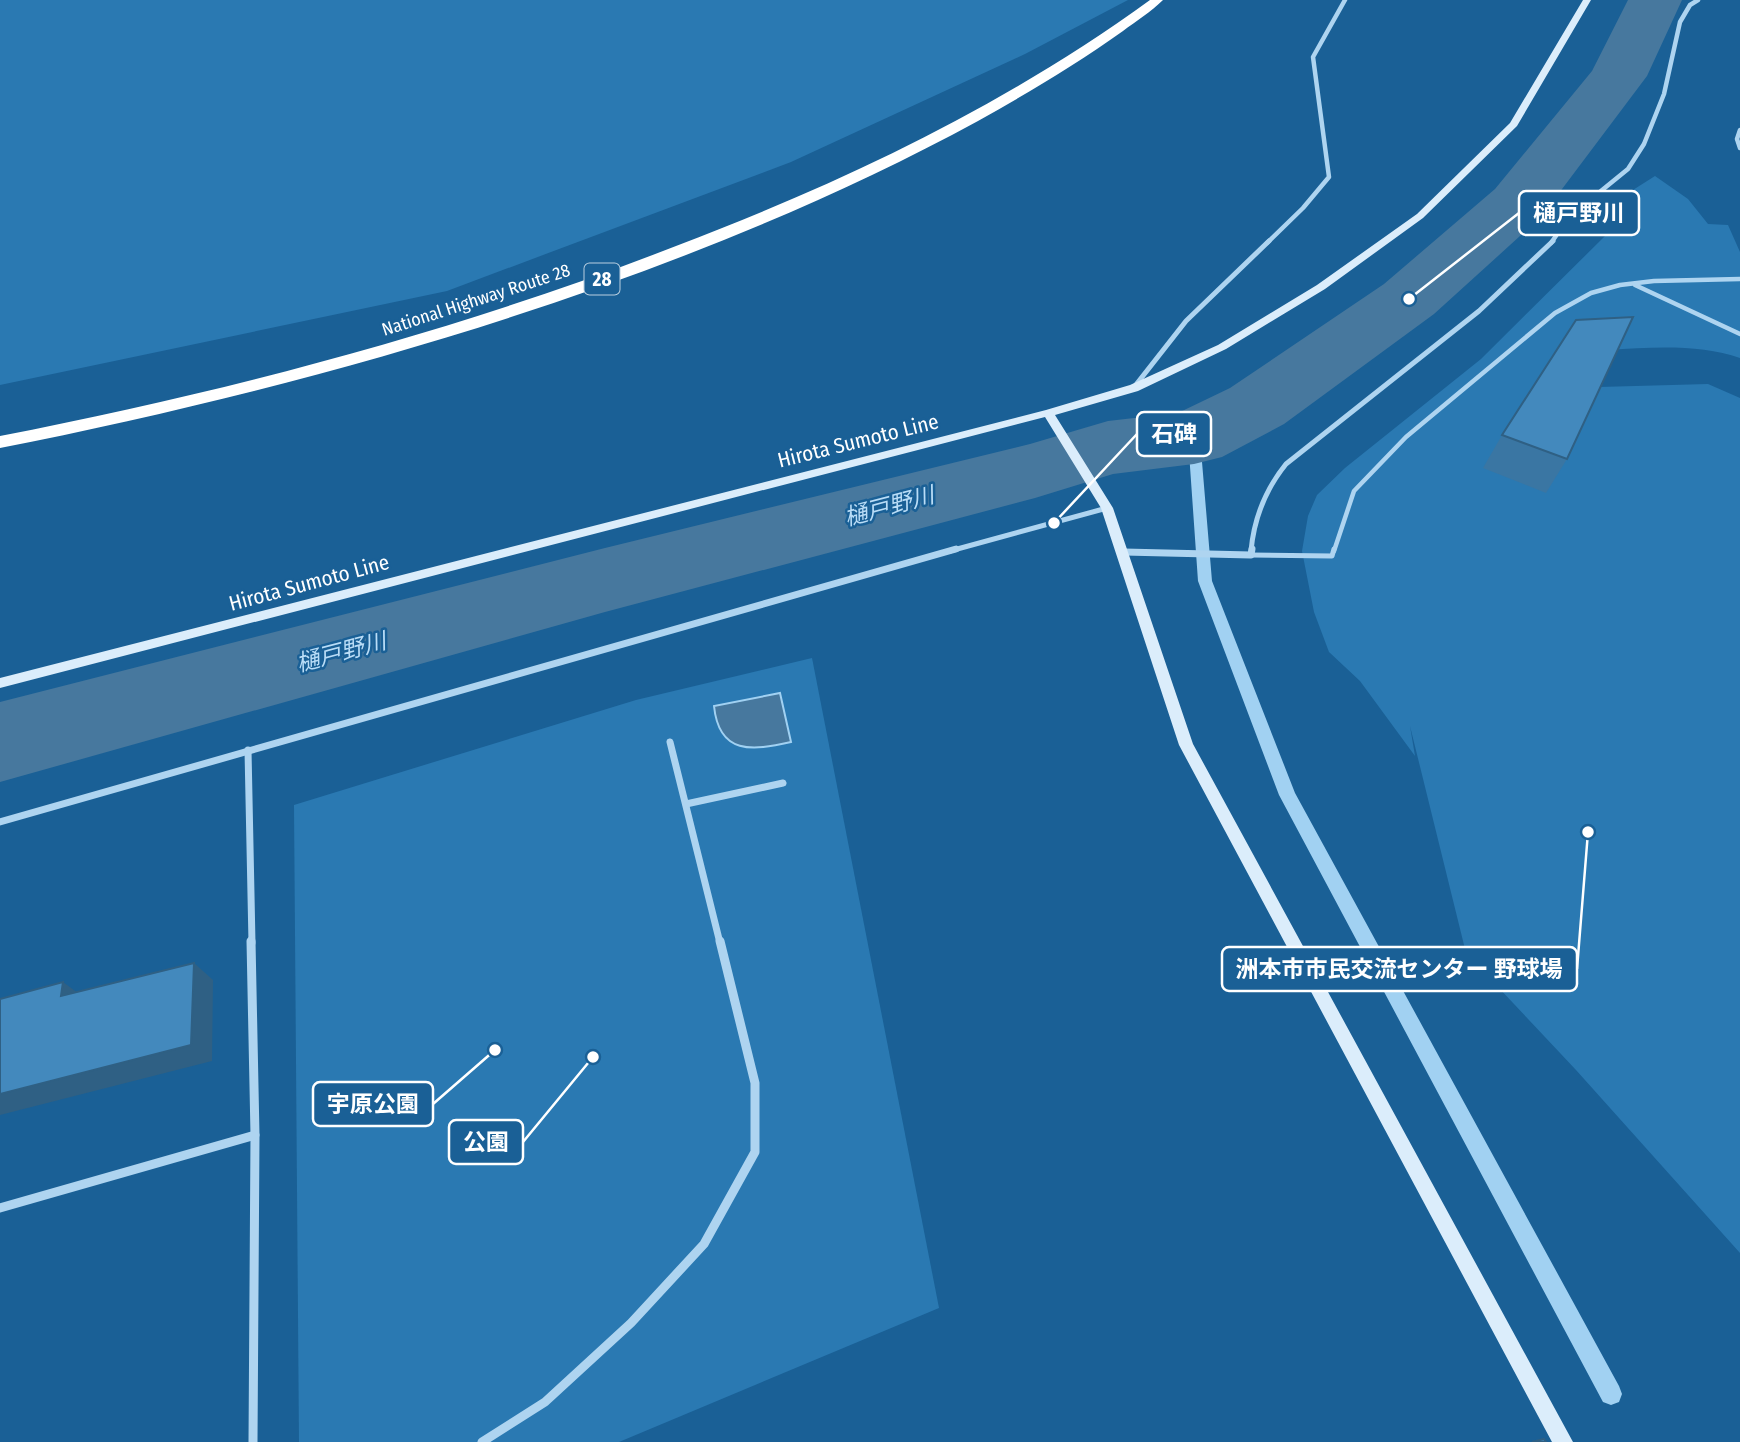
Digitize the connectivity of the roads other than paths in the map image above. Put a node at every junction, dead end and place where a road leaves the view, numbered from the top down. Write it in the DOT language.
graph roads {
  1 [pos="1157,0"];
  2 [pos="1345,0"];
  3 [pos="1587,0"];
  4 [pos="1698,0"];
  5 [pos="1740,130"];
  6 [pos="1740,148"];
  7 [pos="1740,279"];
  8 [pos="1632,284"];
  9 [pos="1740,334"];
  10 [pos="1134,388"];
  11 [pos="1048,413"];
  12 [pos="0,442"];
  13 [pos="1103,501"];
  14 [pos="1124,552"];
  15 [pos="1251,555"];
  16 [pos="0,683"];
  17 [pos="670,741"];
  18 [pos="248,750"];
  19 [pos="783,783"];
  20 [pos="685,804"];
  21 [pos="0,822"];
  22 [pos="255,1135"];
  23 [pos="0,1208"];
  24 [pos="253,1442"];
  25 [pos="482,1442"];
  26 [pos="1563,1442"];
  1 -- 12 [label="highway, National Highway Route 28 / 28"];
  2 -- 10 [label="street"];
  3 -- 10 [label="main road, Hirota Sumoto Line"];
  4 -- 15 [label="street"];
  5 -- 6 [label="street"];
  7 -- 8 [label="lane"];
  8 -- 9 [label="lane"];
  8 -- 15 [label="lane"];
  10 -- 11 [label="main road, Hirota Sumoto Line"];
  11 -- 13 [label="main road"];
  11 -- 16 [label="main road, Hirota Sumoto Line"];
  13 -- 14 [label="main road"];
  13 -- 18 [label="street"];
  14 -- 15 [label="street"];
  14 -- 26 [label="main road"];
  17 -- 20 [label="street"];
  18 -- 21 [label="street"];
  18 -- 22 [label="street"];
  19 -- 20 [label="street"];
  20 -- 25 [label="street"];
  22 -- 23 [label="street"];
  22 -- 24 [label="street"];
}
